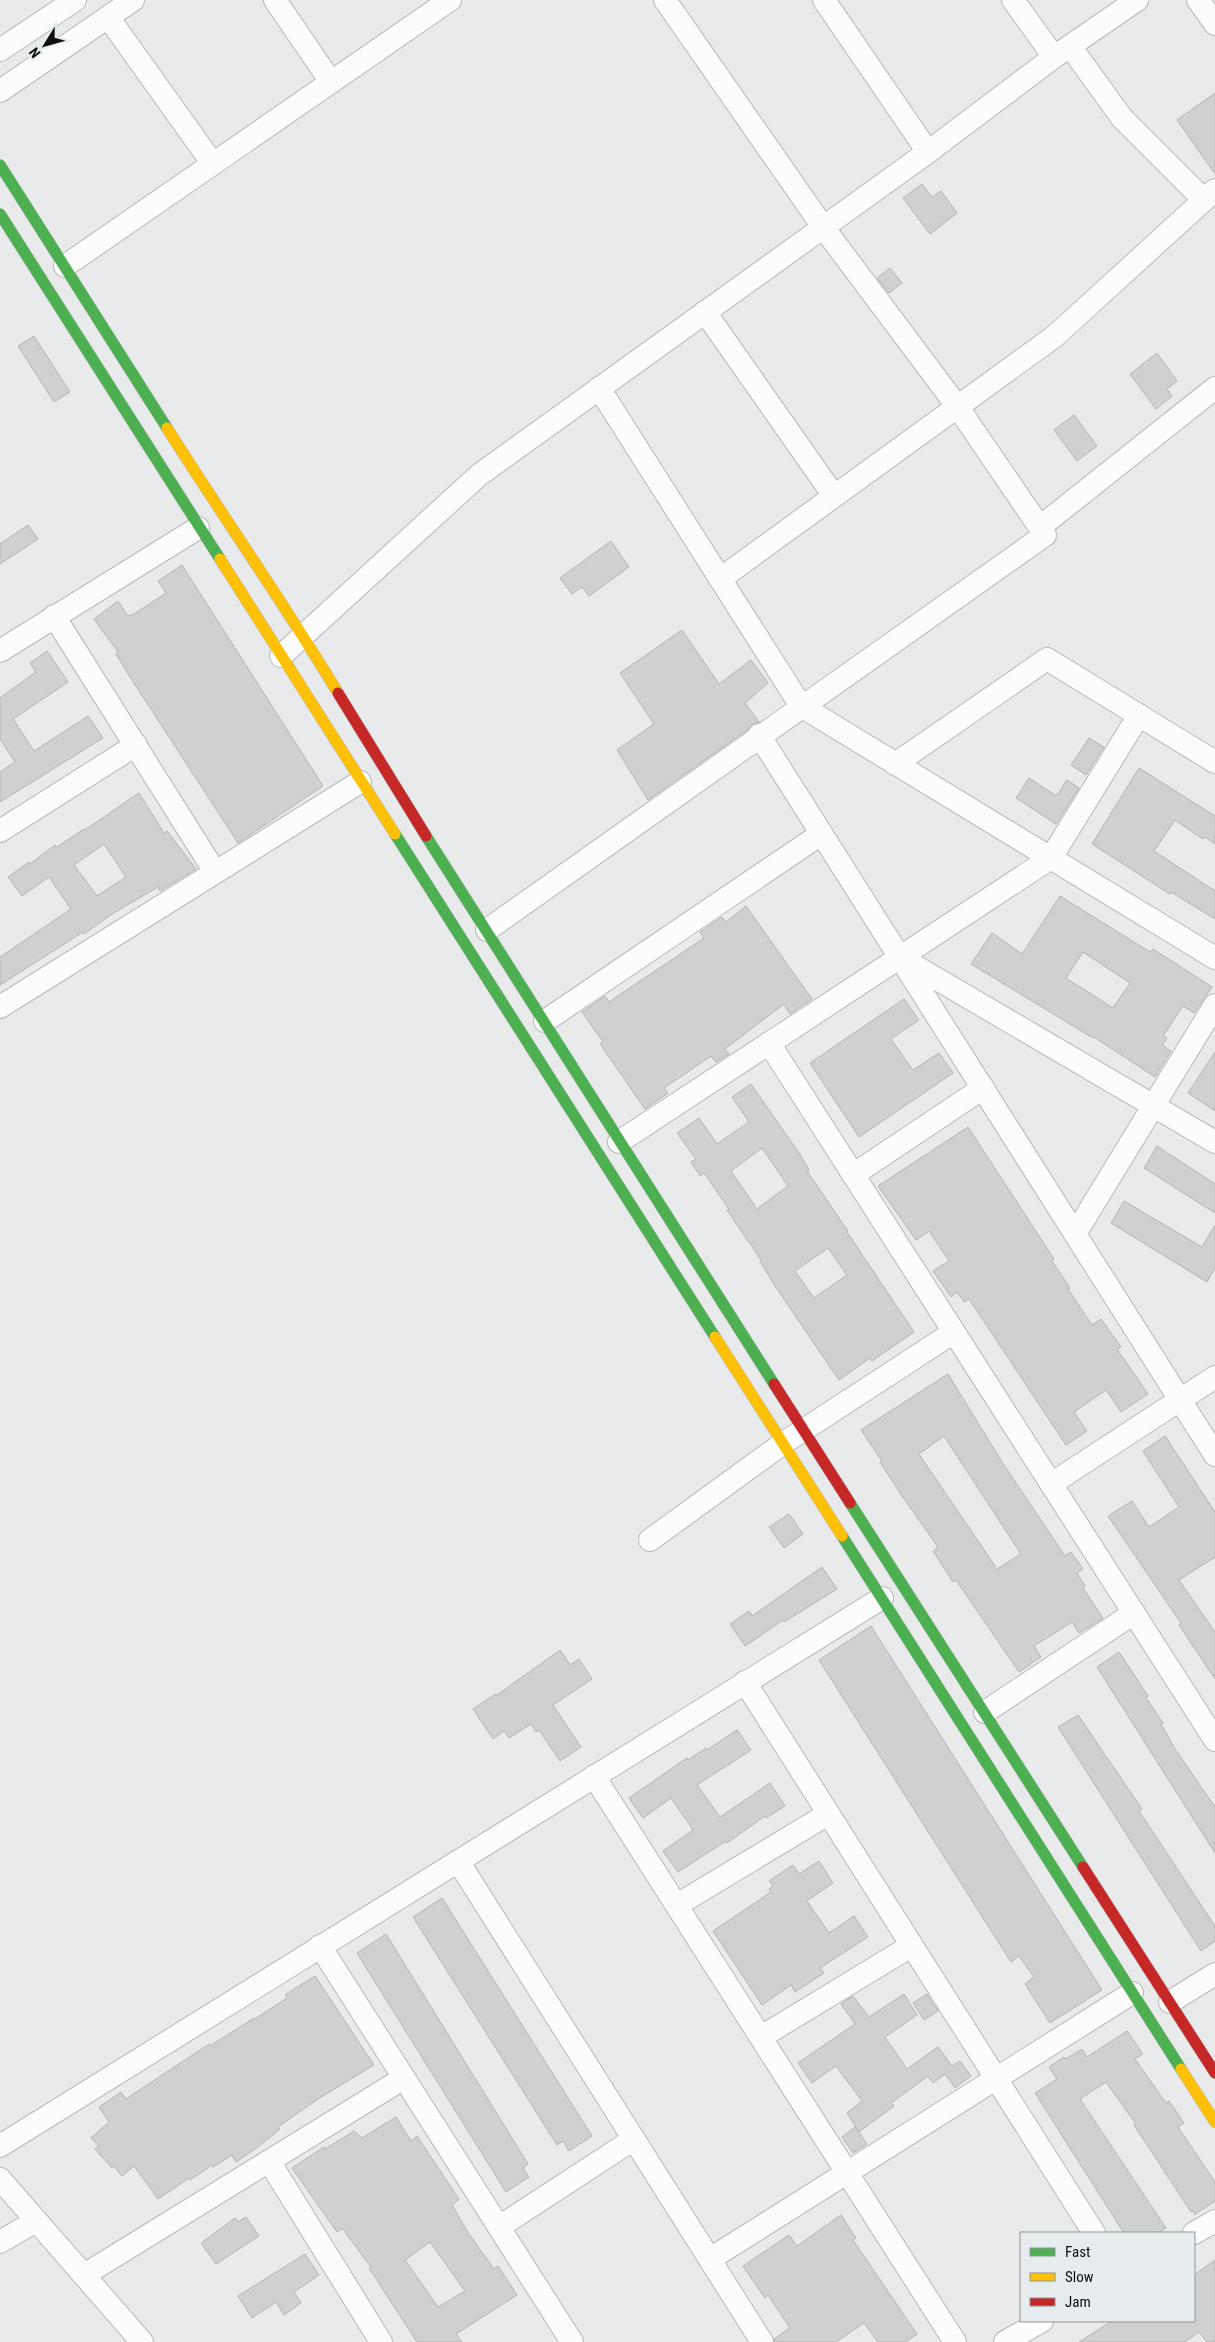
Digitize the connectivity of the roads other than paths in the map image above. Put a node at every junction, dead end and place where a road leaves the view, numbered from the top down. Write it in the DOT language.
graph roads {
  1 [pos="75,0"];
  2 [pos="132,0"];
  3 [pos="275,0"];
  4 [pos="450,0"];
  5 [pos="665,0"];
  6 [pos="824,0"];
  7 [pos="1013,0"];
  8 [pos="1137,0"];
  9 [pos="1198,0"];
  10 [pos="108,17"];
  11 [pos="1215,24"];
  12 [pos="0,50"];
  13 [pos="1062,52"];
  14 [pos="331,82"];
  15 [pos="0,91"];
  16 [pos="928,152"];
  17 [pos="213,164"];
  18 [pos="0,165"];
  19 [pos="1209,195"];
  20 [pos="0,214"];
  21 [pos="823,227"];
  22 [pos="65,266"];
  23 [pos="705,312"];
  24 [pos="599,388"];
  25 [pos="1215,388"];
  26 [pos="957,406"];
  27 [pos="834,496"];
  28 [pos="1040,527"];
  29 [pos="198,528"];
  30 [pos="720,579"];
  31 [pos="54,616"];
  32 [pos="304,637"];
  33 [pos="0,651"];
  34 [pos="280,656"];
  35 [pos="801,706"];
  36 [pos="1139,715"];
  37 [pos="759,735"];
  38 [pos="136,745"];
  39 [pos="1215,762"];
  40 [pos="895,764"];
  41 [pos="360,782"];
  42 [pos="0,831"];
  43 [pos="821,834"];
  44 [pos="1051,858"];
  45 [pos="216,872"];
  46 [pos="486,930"];
  47 [pos="900,957"];
  48 [pos="1215,958"];
  49 [pos="1215,1004"];
  50 [pos="0,1007"];
  51 [pos="545,1022"];
  52 [pos="769,1043"];
  53 [pos="983,1088"];
  54 [pos="1155,1105"];
  55 [pos="619,1142"];
  56 [pos="1215,1142"];
  57 [pos="853,1175"];
  58 [pos="1075,1234"];
  59 [pos="954,1332"];
  60 [pos="1215,1377"];
  61 [pos="1180,1399"];
  62 [pos="805,1429"];
  63 [pos="782,1444"];
  64 [pos="1215,1455"];
  65 [pos="1051,1484"];
  66 [pos="650,1540"];
  67 [pos="882,1598"];
  68 [pos="1134,1613"];
  69 [pos="744,1682"];
  70 [pos="985,1712"];
  71 [pos="1215,1740"];
  72 [pos="594,1776"];
  73 [pos="828,1814"];
  74 [pos="458,1861"];
  75 [pos="677,1905"];
  76 [pos="320,1946"];
  77 [pos="911,1946"];
  78 [pos="1215,1974"];
  79 [pos="1132,1993"];
  80 [pos="1170,2002"];
  81 [pos="761,2037"];
  82 [pos="1215,2073"];
  83 [pos="404,2078"];
  84 [pos="995,2078"];
  85 [pos="1215,2122"];
  86 [pos="634,2140"];
  87 [pos="0,2146"];
  88 [pos="269,2161"];
  89 [pos="846,2172"];
  90 [pos="0,2179"];
  91 [pos="36,2221"];
  92 [pos="1215,2221"];
  93 [pos="499,2227"];
  94 [pos="1093,2232"];
  95 [pos="1195,2232"];
  96 [pos="0,2242"];
  97 [pos="710,2259"];
  98 [pos="84,2274"];
  99 [pos="1040,2322"];
  100 [pos="139,2341"];
  101 [pos="382,2342"];
  102 [pos="572,2342"];
  103 [pos="762,2342"];
  104 [pos="955,2342"];
  105 [pos="1006,2342"];
  1 -- 12 [label="street"];
  2 -- 10 [label="street"];
  3 -- 14 [label="street"];
  4 -- 14 [label="street"];
  5 -- 21 [label="street"];
  6 -- 16 [label="street"];
  7 -- 13 [label="street"];
  8 -- 13 [label="street"];
  9 -- 11 [label="street"];
  10 -- 15 [label="street"];
  10 -- 17 [label="street"];
  13 -- 16 [label="street"];
  13 -- 19 [label="street"];
  14 -- 17 [label="street"];
  16 -- 21 [label="street"];
  17 -- 22 [label="street"];
  18 -- 22 [label="street"];
  19 -- 26 [label="street"];
  20 -- 29 [label="street"];
  21 -- 23 [label="street"];
  21 -- 26 [label="street"];
  22 -- 32 [label="street"];
  23 -- 24 [label="street"];
  23 -- 27 [label="street"];
  24 -- 30 [label="street"];
  24 -- 32 [label="street"];
  25 -- 28 [label="street"];
  26 -- 27 [label="street"];
  26 -- 28 [label="street"];
  27 -- 30 [label="street"];
  28 -- 35 [label="street"];
  29 -- 31 [label="street"];
  29 -- 34 [label="street"];
  30 -- 35 [label="street"];
  31 -- 33 [label="street"];
  31 -- 38 [label="street"];
  32 -- 34 [label="street"];
  32 -- 46 [label="street"];
  34 -- 41 [label="street"];
  35 -- 37 [label="street"];
  35 -- 40 [label="street"];
  36 -- 39 [label="street"];
  36 -- 40 [label="street"];
  36 -- 44 [label="street"];
  37 -- 43 [label="street"];
  37 -- 46 [label="street"];
  38 -- 42 [label="street"];
  38 -- 45 [label="street"];
  40 -- 44 [label="street"];
  41 -- 45 [label="street"];
  41 -- 63 [label="street"];
  43 -- 47 [label="street"];
  43 -- 51 [label="street"];
  44 -- 47 [label="street"];
  44 -- 48 [label="street"];
  45 -- 50 [label="street"];
  46 -- 51 [label="street"];
  47 -- 52 [label="street"];
  47 -- 53 [label="street"];
  47 -- 54 [label="street"];
  49 -- 54 [label="street"];
  51 -- 55 [label="street"];
  52 -- 55 [label="street"];
  52 -- 57 [label="street"];
  53 -- 57 [label="street"];
  53 -- 58 [label="street"];
  54 -- 56 [label="street"];
  54 -- 58 [label="street"];
  55 -- 62 [label="street"];
  57 -- 59 [label="street"];
  58 -- 61 [label="street"];
  59 -- 62 [label="street"];
  59 -- 65 [label="street"];
  60 -- 61 [label="street"];
  61 -- 64 [label="street"];
  61 -- 65 [label="street"];
  62 -- 63 [label="street"];
  62 -- 70 [label="street"];
  63 -- 66 [label="street"];
  63 -- 67 [label="street"];
  65 -- 68 [label="street"];
  67 -- 69 [label="street"];
  67 -- 79 [label="street"];
  68 -- 70 [label="street"];
  68 -- 71 [label="street"];
  69 -- 72 [label="street"];
  69 -- 73 [label="street"];
  70 -- 80 [label="street"];
  72 -- 74 [label="street"];
  72 -- 75 [label="street"];
  73 -- 75 [label="street"];
  73 -- 77 [label="street"];
  74 -- 76 [label="street"];
  74 -- 86 [label="street"];
  75 -- 81 [label="street"];
  76 -- 83 [label="street"];
  76 -- 87 [label="street"];
  77 -- 81 [label="street"];
  77 -- 84 [label="street"];
  78 -- 80 [label="street"];
  79 -- 84 [label="street"];
  79 -- 85 [label="street"];
  80 -- 82 [label="street"];
  81 -- 89 [label="street"];
  83 -- 88 [label="street"];
  83 -- 93 [label="street"];
  84 -- 89 [label="street"];
  84 -- 94 [label="street"];
  86 -- 93 [label="street"];
  86 -- 97 [label="street"];
  88 -- 98 [label="street"];
  88 -- 101 [label="street"];
  89 -- 97 [label="street"];
  89 -- 104 [label="street"];
  90 -- 91 [label="street"];
  91 -- 96 [label="street"];
  91 -- 98 [label="street"];
  92 -- 95 [label="street"];
  93 -- 102 [label="street"];
  97 -- 103 [label="street"];
  98 -- 100 [label="street"];
  99 -- 105 [label="street"];
}
